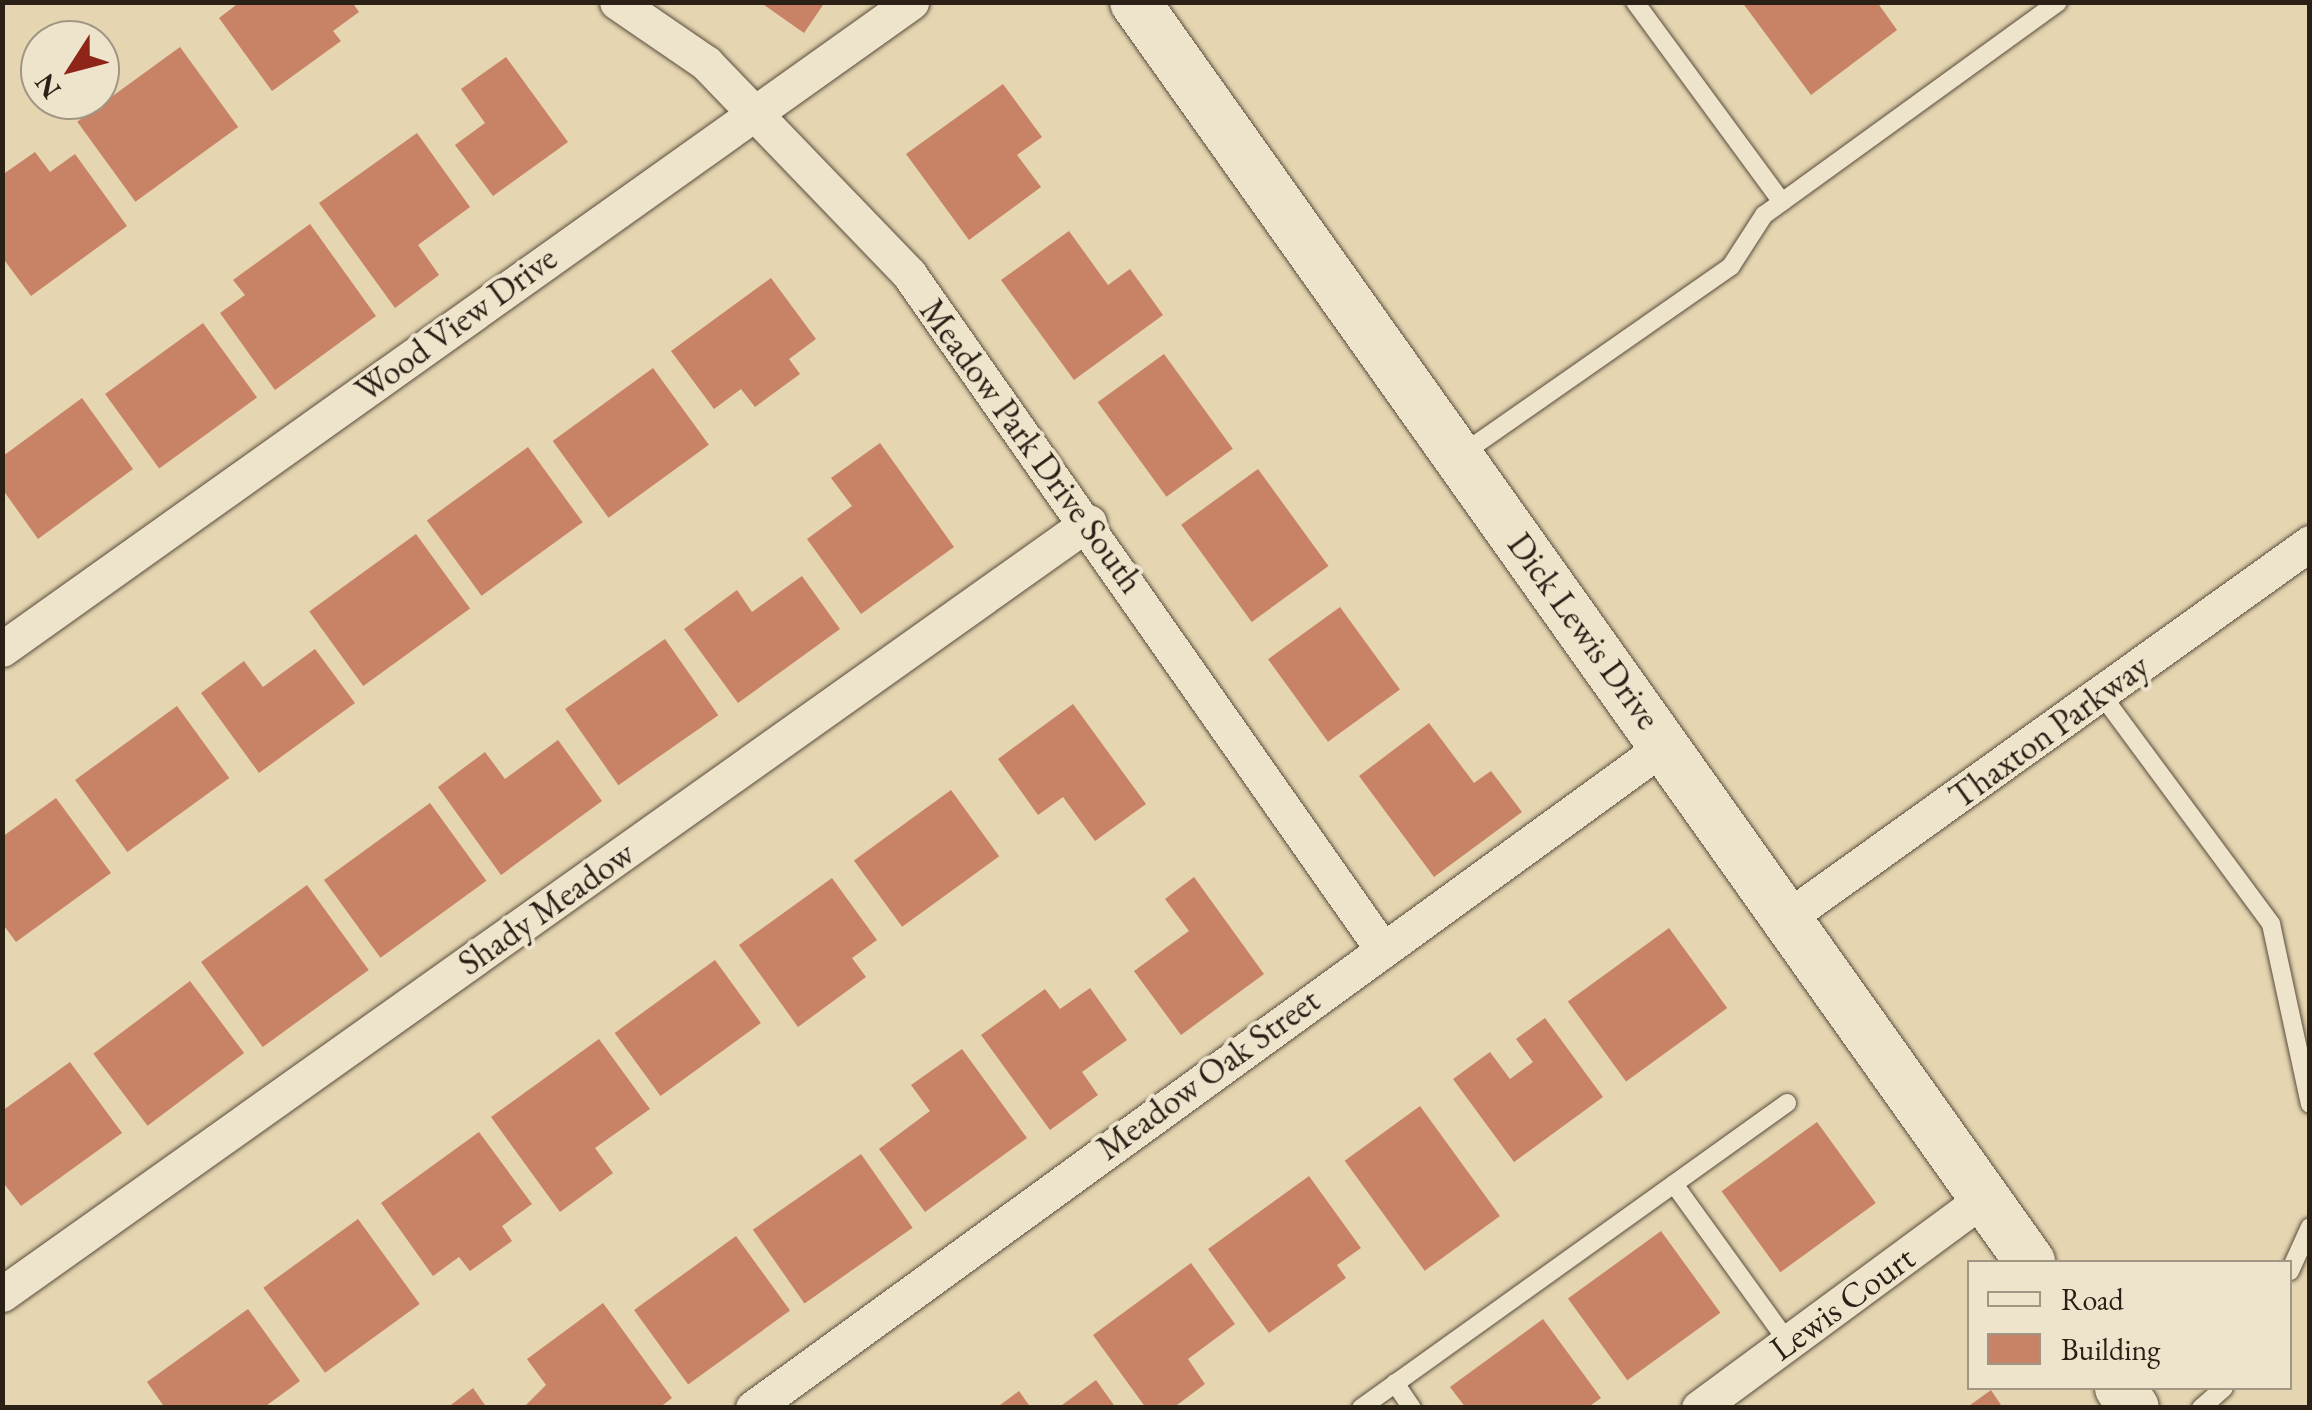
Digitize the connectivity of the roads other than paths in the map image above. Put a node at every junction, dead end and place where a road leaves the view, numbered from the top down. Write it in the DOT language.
graph roads {
  1 [pos="617,2"];
  2 [pos="911,2"];
  3 [pos="1136,2"];
  4 [pos="1634,2"];
  5 [pos="2021,2"];
  6 [pos="2058,2"];
  7 [pos="2035,19"];
  8 [pos="753,112"];
  9 [pos="1782,202"];
  10 [pos="1457,457"];
  11 [pos="1089,522"];
  12 [pos="2310,543"];
  13 [pos="2,649"];
  14 [pos="2101,694"];
  15 [pos="1667,744"];
  16 [pos="1788,917"];
  17 [pos="1382,946"];
  18 [pos="1787,1103"];
  19 [pos="2310,1104"];
  20 [pos="1674,1184"];
  21 [pos="1984,1198"];
  22 [pos="2310,1226"];
  23 [pos="2029,1260"];
  24 [pos="2292,1266"];
  25 [pos="2,1294"];
  26 [pos="1788,1342"];
  27 [pos="1394,1383"];
  28 [pos="2222,1390"];
  29 [pos="752,1408"];
  30 [pos="1361,1408"];
  31 [pos="1412,1408"];
  32 [pos="1699,1408"];
  33 [pos="2201,1408"];
  1 -- 8 [label="street, Meadow Park Drive South"];
  2 -- 8 [label="street, Wood View Drive"];
  3 -- 10 [label="street, Dick Lewis Drive"];
  4 -- 9 [label="lane"];
  5 -- 7 [label="lane"];
  6 -- 7 [label="lane"];
  7 -- 9 [label="lane"];
  8 -- 11 [label="street, Meadow Park Drive South"];
  8 -- 13 [label="street, Wood View Drive"];
  9 -- 10 [label="lane"];
  10 -- 15 [label="street, Dick Lewis Drive"];
  11 -- 17 [label="street, Meadow Park Drive South"];
  11 -- 25 [label="street, Shady Meadow"];
  12 -- 14 [label="street, Thaxton Parkway"];
  14 -- 16 [label="street, Thaxton Parkway"];
  14 -- 19 [label="lane"];
  15 -- 16 [label="street, Dick Lewis Drive"];
  15 -- 17 [label="street, Meadow Oak Street"];
  16 -- 21 [label="street, Dick Lewis Drive"];
  17 -- 29 [label="street, Meadow Oak Street"];
  18 -- 20 [label="lane"];
  20 -- 26 [label="lane"];
  20 -- 27 [label="lane"];
  21 -- 23 [label="street, Dick Lewis Drive"];
  21 -- 26 [label="street, Lewis Court"];
  22 -- 24 [label="lane"];
  26 -- 32 [label="street, Lewis Court"];
  27 -- 30 [label="lane"];
  27 -- 31 [label="lane"];
  28 -- 33 [label="lane"];
}
